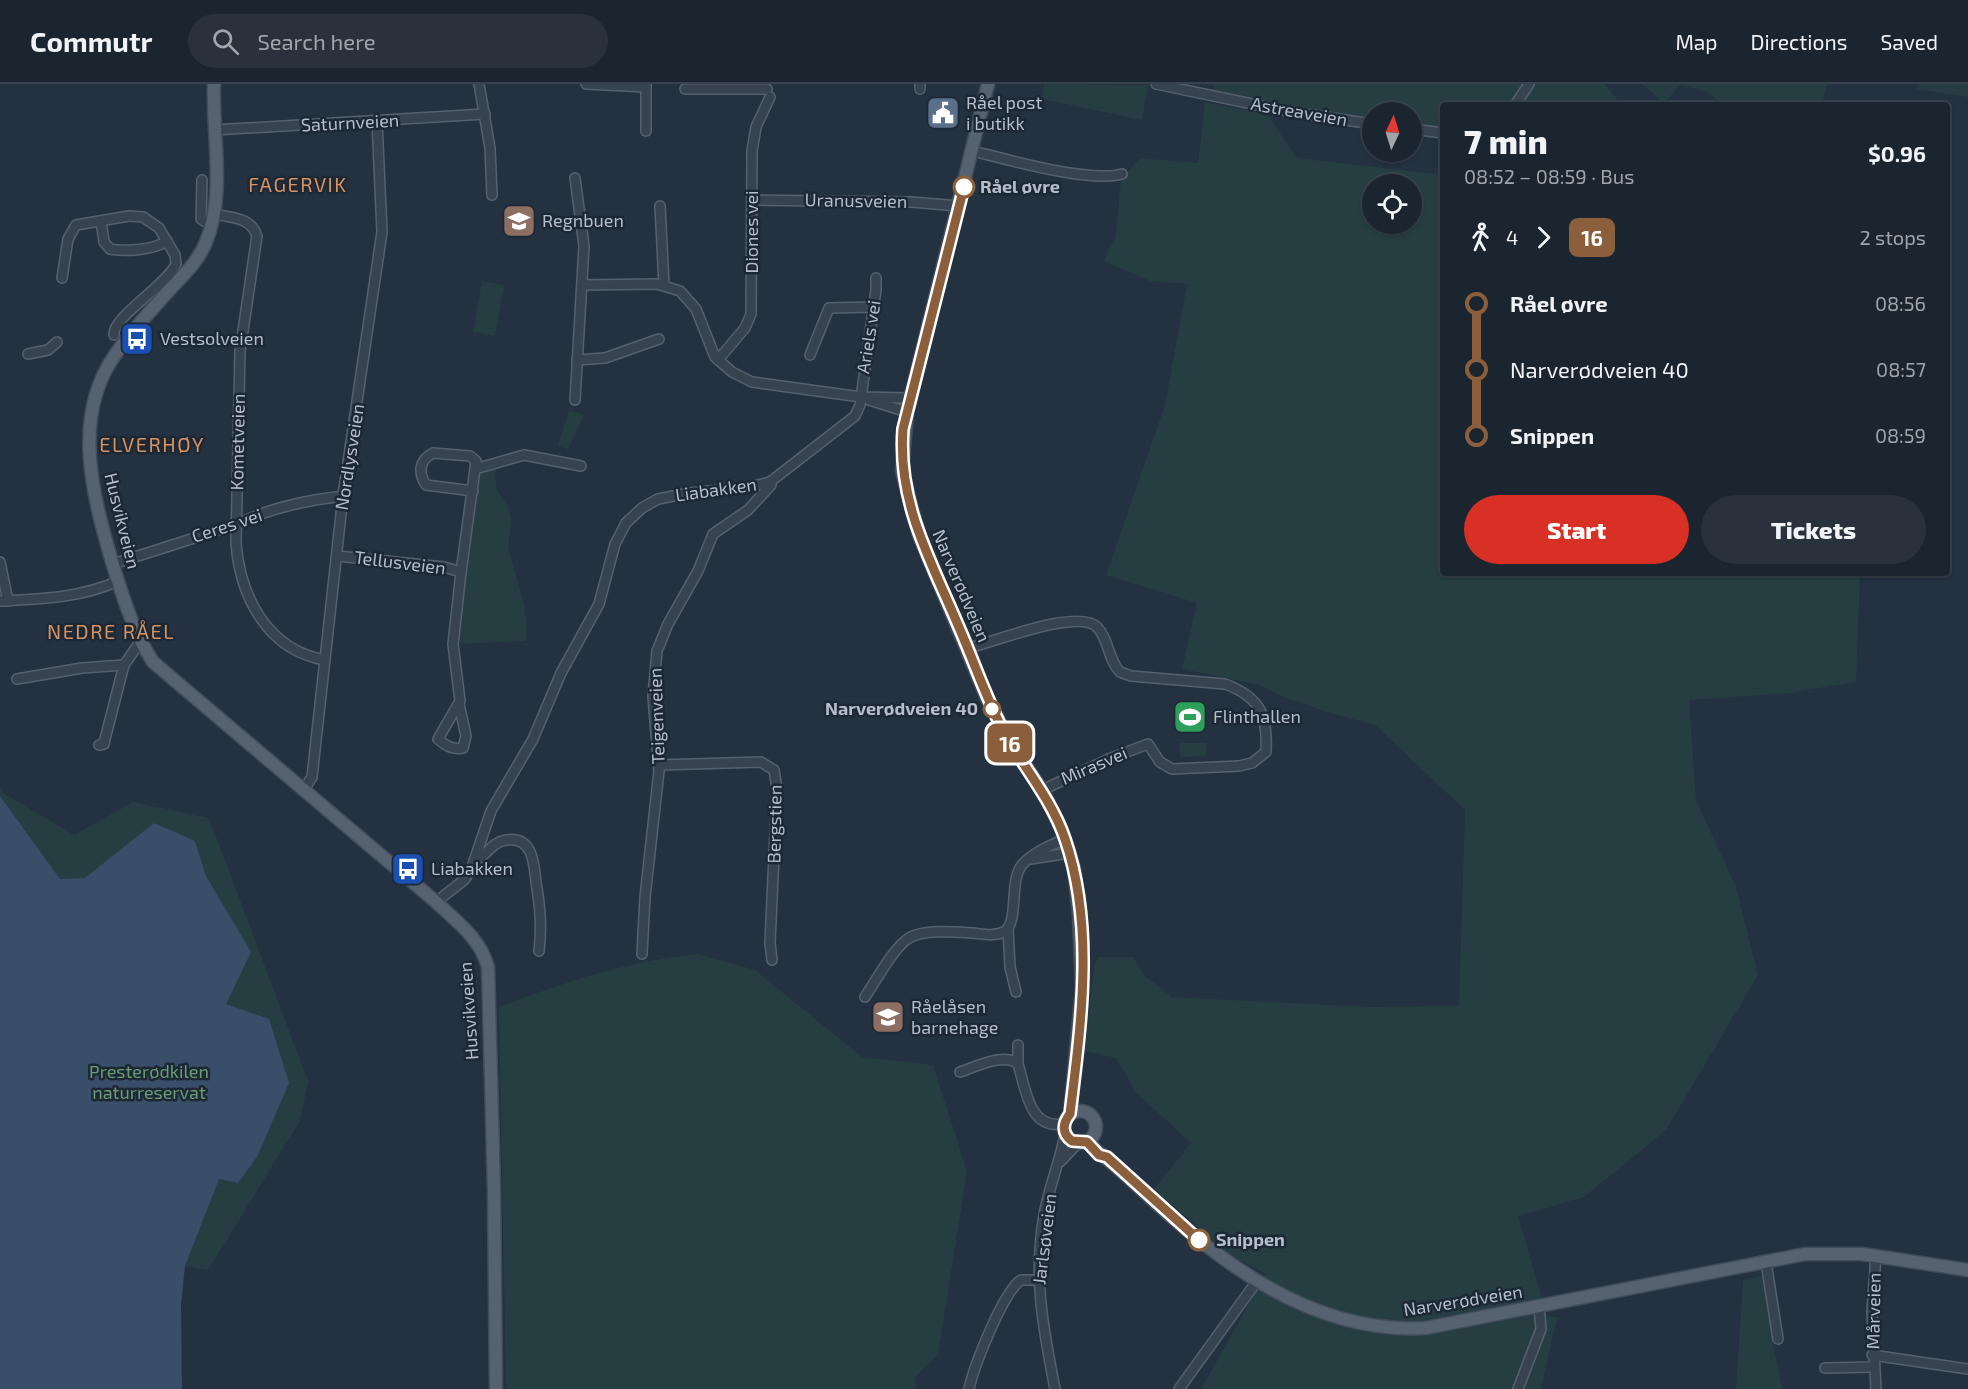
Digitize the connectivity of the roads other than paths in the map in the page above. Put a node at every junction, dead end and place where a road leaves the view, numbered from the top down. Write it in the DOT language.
graph roads {
  1 [pos="214,84"];
  2 [pos="479,84"];
  3 [pos="586,84"];
  4 [pos="988,84"];
  5 [pos="1156,84"];
  6 [pos="1529,84"];
  7 [pos="646,86"];
  8 [pos="685,89"];
  9 [pos="1517,102"];
  10 [pos="485,114"];
  11 [pos="377,121"];
  12 [pos="1362,122"];
  13 [pos="214,130"];
  14 [pos="1422,130"];
  15 [pos="646,131"];
  16 [pos="1440,133"];
  17 [pos="973,151"];
  18 [pos="1122,174"];
  19 [pos="575,178"];
  20 [pos="202,180"];
  21 [pos="492,195"];
  22 [pos="752,200"];
  23 [pos="660,206"];
  24 [pos="959,206"];
  25 [pos="213,220"];
  26 [pos="101,221"];
  27 [pos="166,241"];
  28 [pos="62,278"];
  29 [pos="876,278"];
  30 [pos="582,285"];
  31 [pos="664,285"];
  32 [pos="874,307"];
  33 [pos="114,336"];
  34 [pos="659,339"];
  35 [pos="57,342"];
  36 [pos="28,354"];
  37 [pos="810,355"];
  38 [pos="577,360"];
  39 [pos="718,360"];
  40 [pos="861,397"];
  41 [pos="910,398"];
  42 [pos="575,400"];
  43 [pos="907,412"];
  44 [pos="581,466"];
  45 [pos="476,469"];
  46 [pos="770,482"];
  47 [pos="473,491"];
  48 [pos="343,496"];
  49 [pos="238,524"];
  50 [pos="337,556"];
  51 [pos="0,562"];
  52 [pos="113,564"];
  53 [pos="461,572"];
  54 [pos="118,581"];
  55 [pos="4,601"];
  56 [pos="140,642"];
  57 [pos="968,648"];
  58 [pos="324,660"];
  59 [pos="124,665"];
  60 [pos="17,679"];
  61 [pos="459,704"];
  62 [pos="99,745"];
  63 [pos="659,765"];
  64 [pos="1042,790"];
  65 [pos="303,791"];
  66 [pos="1065,839"];
  67 [pos="1069,853"];
  68 [pos="1029,859"];
  69 [pos="476,860"];
  70 [pos="436,902"];
  71 [pos="1008,928"];
  72 [pos="539,951"];
  73 [pos="642,954"];
  74 [pos="772,960"];
  75 [pos="1016,992"];
  76 [pos="865,998"];
  77 [pos="1018,1045"];
  78 [pos="1018,1064"];
  79 [pos="960,1072"];
  80 [pos="1072,1090"];
  81 [pos="1085,1111"];
  82 [pos="1066,1124"];
  83 [pos="1087,1139"];
  84 [pos="1060,1162"];
  85 [pos="1876,1255"];
  86 [pos="1766,1262"];
  87 [pos="1968,1270"];
  88 [pos="1038,1280"];
  89 [pos="1257,1281"];
  90 [pos="1539,1307"];
  91 [pos="1778,1339"];
  92 [pos="1872,1355"];
  93 [pos="1873,1367"];
  94 [pos="1825,1368"];
  95 [pos="1968,1369"];
  96 [pos="496,1389"];
  97 [pos="969,1389"];
  98 [pos="1055,1389"];
  99 [pos="1179,1389"];
  100 [pos="1518,1389"];
  101 [pos="1876,1389"];
  1 -- 13 [label="main road, Husvikveien"];
  2 -- 10 [label="street"];
  3 -- 7 [label="street"];
  4 -- 17 [label="main road, Narverødveien"];
  5 -- 12 [label="street, Astreaveien"];
  6 -- 9 [label="street"];
  7 -- 15 [label="street"];
  8 -- 22 [label="street, Diones vei"];
  10 -- 11 [label="street, Saturnveien"];
  10 -- 21 [label="street"];
  11 -- 13 [label="street, Saturnveien"];
  11 -- 48 [label="street, Nordlysveien"];
  13 -- 25 [label="main road, Husvikveien"];
  14 -- 16 [label="street"];
  17 -- 18 [label="street"];
  17 -- 24 [label="main road, Narverødveien"];
  19 -- 30 [label="street"];
  20 -- 25 [label="street"];
  22 -- 24 [label="street, Uranusveien"];
  22 -- 39 [label="street, Diones vei"];
  23 -- 31 [label="street"];
  24 -- 41 [label="main road, Narverødveien"];
  25 -- 49 [label="street, Kometveien"];
  25 -- 52 [label="main road, Husvikveien"];
  26 -- 27 [label="street"];
  26 -- 27 [label="street"];
  26 -- 28 [label="street"];
  27 -- 33 [label="street"];
  29 -- 32 [label="street, Ariels vei"];
  30 -- 31 [label="street"];
  30 -- 38 [label="street"];
  31 -- 39 [label="street"];
  32 -- 37 [label="street"];
  32 -- 40 [label="street, Ariels vei"];
  34 -- 38 [label="street"];
  35 -- 36 [label="street"];
  38 -- 42 [label="street"];
  39 -- 40 [label="street"];
  40 -- 41 [label="street"];
  40 -- 43 [label="street"];
  40 -- 46 [label="street, Liabakken"];
  41 -- 43 [label="main road, Narverødveien"];
  43 -- 57 [label="main road, Narverødveien"];
  44 -- 45 [label="street"];
  45 -- 47 [label="street, Tellusveien"];
  45 -- 47 [label="street"];
  46 -- 63 [label="street, Teigenveien"];
  46 -- 69 [label="street, Liabakken"];
  47 -- 53 [label="street, Tellusveien"];
  48 -- 49 [label="street, Ceres vei"];
  48 -- 50 [label="street, Nordlysveien"];
  49 -- 52 [label="street, Ceres vei"];
  49 -- 58 [label="street, Kometveien"];
  50 -- 53 [label="street, Tellusveien"];
  50 -- 58 [label="street, Nordlysveien"];
  51 -- 55 [label="street"];
  52 -- 54 [label="main road, Husvikveien"];
  53 -- 61 [label="street, Tellusveien"];
  54 -- 55 [label="street"];
  54 -- 56 [label="main road, Husvikveien"];
  56 -- 59 [label="street"];
  56 -- 65 [label="main road, Husvikveien"];
  57 -- 64 [label="main road, Narverødveien"];
  57 -- 64 [label="street, Mirasvei"];
  58 -- 65 [label="street, Nordlysveien"];
  59 -- 60 [label="street"];
  59 -- 62 [label="street"];
  61 -- 61 [label="street, Tellusveien"];
  63 -- 73 [label="street, Teigenveien"];
  63 -- 74 [label="street, Bergstien"];
  64 -- 66 [label="main road, Narverødveien"];
  65 -- 70 [label="main road, Husvikveien"];
  66 -- 67 [label="main road, Narverødveien"];
  66 -- 68 [label="street"];
  67 -- 68 [label="street"];
  67 -- 80 [label="main road, Narverødveien"];
  68 -- 71 [label="street"];
  69 -- 70 [label="street, Liabakken"];
  69 -- 72 [label="street, Liabakken"];
  70 -- 96 [label="main road, Husvikveien"];
  71 -- 75 [label="street"];
  71 -- 76 [label="street"];
  77 -- 78 [label="street, Narverødveien"];
  78 -- 79 [label="street"];
  78 -- 82 [label="street, Narverødveien"];
  80 -- 81 [label="main road, Narverødveien"];
  80 -- 82 [label="main road, Narverødveien"];
  81 -- 82 [label="main road, Narverødveien"];
  81 -- 83 [label="main road, Narverødveien"];
  82 -- 83 [label="main road, Narverødveien"];
  82 -- 84 [label="street, Jarlsøveien"];
  83 -- 84 [label="street, Jarlsøveien"];
  83 -- 89 [label="main road, Narverødveien"];
  84 -- 88 [label="street, Jarlsøveien"];
  85 -- 86 [label="main road, Narverødveien"];
  85 -- 87 [label="main road, Narverødveien"];
  85 -- 92 [label="street, Mårveien"];
  86 -- 90 [label="main road, Narverødveien"];
  86 -- 91 [label="street"];
  88 -- 97 [label="street"];
  88 -- 98 [label="street, Jarlsøveien"];
  89 -- 90 [label="main road, Narverødveien"];
  89 -- 99 [label="street"];
  90 -- 100 [label="street, Narverødveien"];
  92 -- 93 [label="street, Mårveien"];
  92 -- 95 [label="street"];
  93 -- 94 [label="street, Mårveien"];
  93 -- 101 [label="street, Mårveien"];
}
